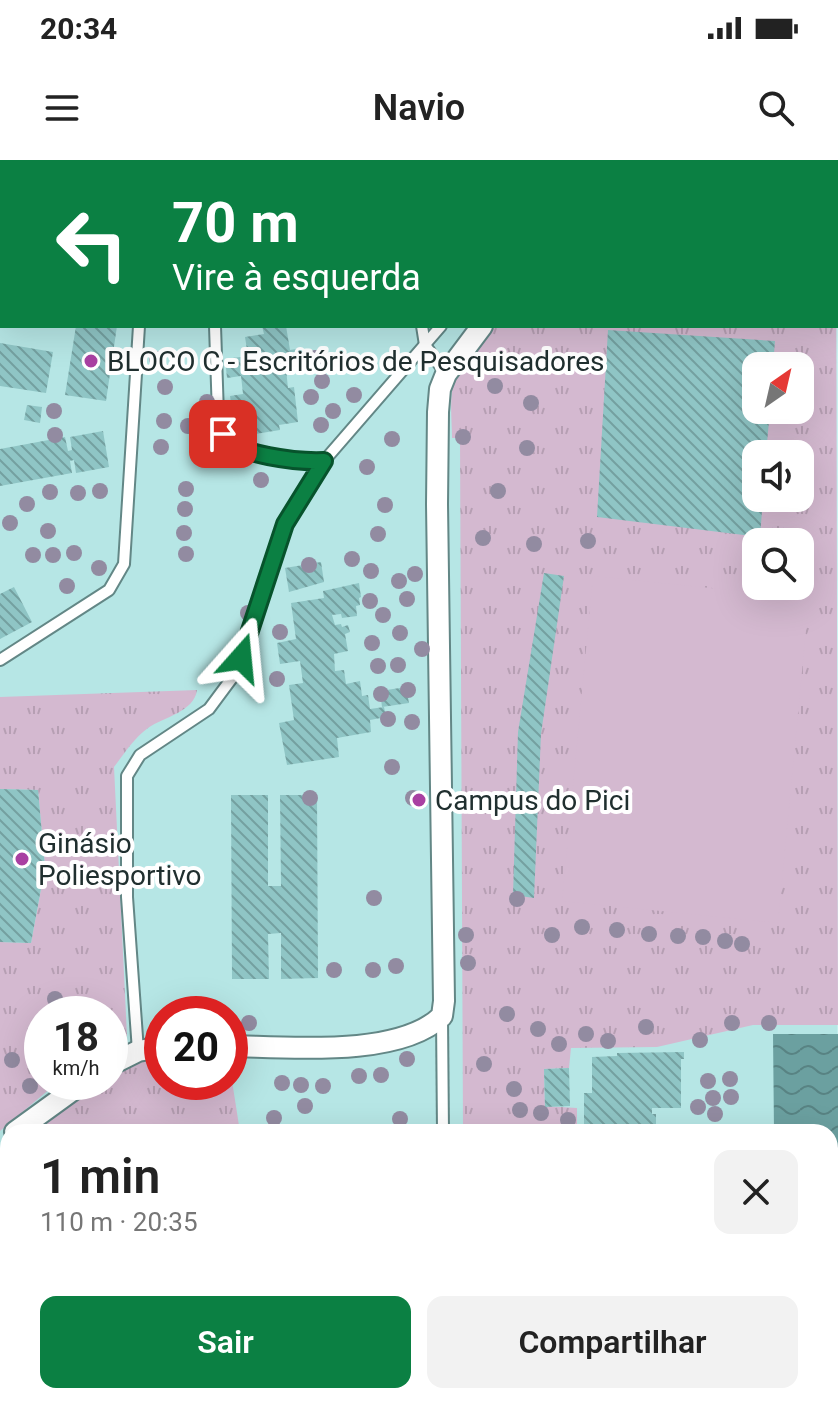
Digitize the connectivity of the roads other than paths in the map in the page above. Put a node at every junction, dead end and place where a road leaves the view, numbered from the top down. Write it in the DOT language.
graph roads {
  1 [pos="139,328"];
  2 [pos="215,328"];
  3 [pos="422,328"];
  4 [pos="439,328"];
  5 [pos="480,328"];
  6 [pos="425,345"];
  7 [pos="446,374"];
  8 [pos="324,461"];
  9 [pos="0,660"];
  10 [pos="442,1016"];
  11 [pos="248,1046"];
  12 [pos="144,1050"];
  13 [pos="138,1051"];
  14 [pos="128,1056"];
  15 [pos="59,1100"];
  16 [pos="26,1124"];
  17 [pos="443,1124"];
  1 -- 9 [label="lane"];
  2 -- 8 [label="lane"];
  3 -- 6 [label="lane"];
  4 -- 6 [label="lane"];
  5 -- 7 [label="street"];
  6 -- 7 [label="lane"];
  6 -- 8 [label="lane"];
  7 -- 10 [label="street"];
  8 -- 13 [label="lane"];
  10 -- 11 [label="street"];
  10 -- 17 [label="lane"];
  12 -- 13 [label="street"];
  13 -- 14 [label="street"];
  15 -- 16 [label="street"];
}
